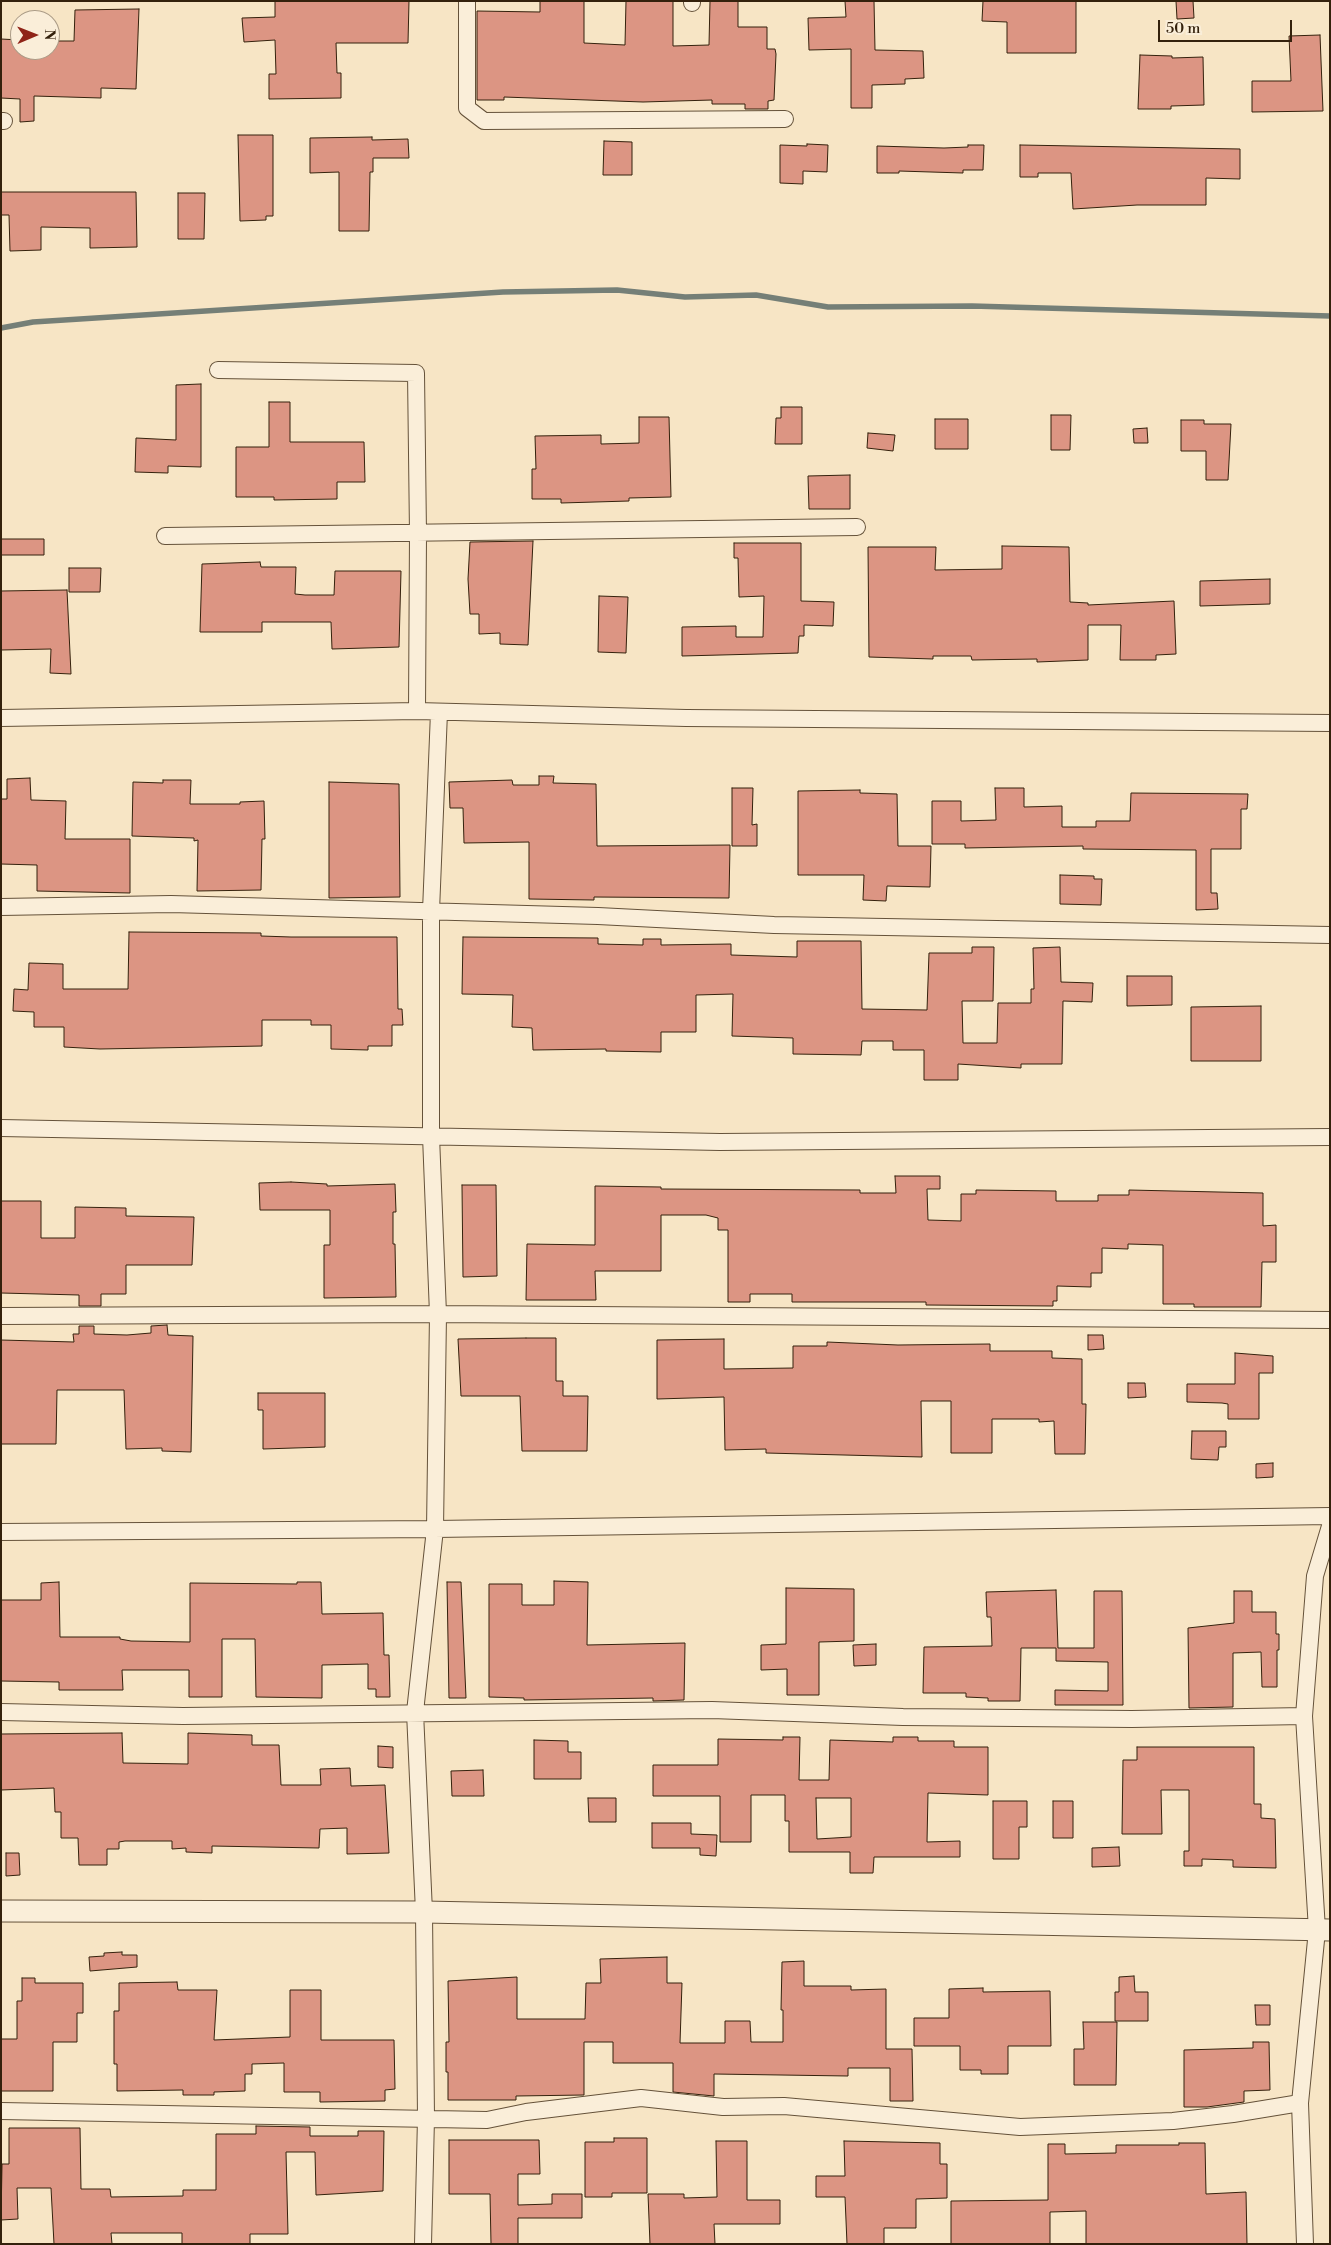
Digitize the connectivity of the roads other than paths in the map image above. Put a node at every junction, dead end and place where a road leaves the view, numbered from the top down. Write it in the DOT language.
graph roads {
  1 [pos="468,1"];
  2 [pos="785,119"];
  3 [pos="218,370"];
  4 [pos="857,527"];
  5 [pos="418,534"];
  6 [pos="165,536"];
  7 [pos="417,711"];
  8 [pos="439,712"];
  9 [pos="1,718"];
  10 [pos="1330,723"];
  11 [pos="1,907"];
  12 [pos="431,911"];
  13 [pos="1330,935"];
  14 [pos="1,1128"];
  15 [pos="431,1136"];
  16 [pos="1330,1137"];
  17 [pos="438,1314"];
  18 [pos="1,1316"];
  19 [pos="1330,1320"];
  20 [pos="1330,1516"];
  21 [pos="1330,1526"];
  22 [pos="435,1530"];
  23 [pos="1,1532"];
  24 [pos="1,1712"];
  25 [pos="416,1712"];
  26 [pos="1304,1716"];
  27 [pos="1,1911"];
  28 [pos="424,1912"];
  29 [pos="1323,1930"];
  30 [pos="1300,2103"];
  31 [pos="1,2111"];
  32 [pos="426,2118"];
  33 [pos="422,2244"];
  34 [pos="1305,2244"];
  1 -- 2 [label="street"];
  3 -- 5 [label="street"];
  4 -- 5 [label="street"];
  5 -- 6 [label="street"];
  5 -- 7 [label="street"];
  7 -- 8 [label="street"];
  7 -- 9 [label="street"];
  8 -- 10 [label="street"];
  8 -- 12 [label="street"];
  11 -- 12 [label="street"];
  12 -- 13 [label="street"];
  12 -- 15 [label="street"];
  14 -- 15 [label="street"];
  15 -- 16 [label="street"];
  15 -- 17 [label="street"];
  17 -- 18 [label="street"];
  17 -- 19 [label="street"];
  17 -- 22 [label="street"];
  20 -- 22 [label="street"];
  21 -- 26 [label="street"];
  22 -- 23 [label="street"];
  22 -- 25 [label="street"];
  24 -- 25 [label="street"];
  25 -- 26 [label="street"];
  25 -- 28 [label="street"];
  26 -- 29 [label="street"];
  27 -- 28 [label="street"];
  28 -- 29 [label="street"];
  28 -- 32 [label="street"];
  29 -- 30 [label="street"];
  30 -- 32 [label="street"];
  30 -- 34 [label="street"];
  31 -- 32 [label="street"];
  32 -- 33 [label="street"];
}
